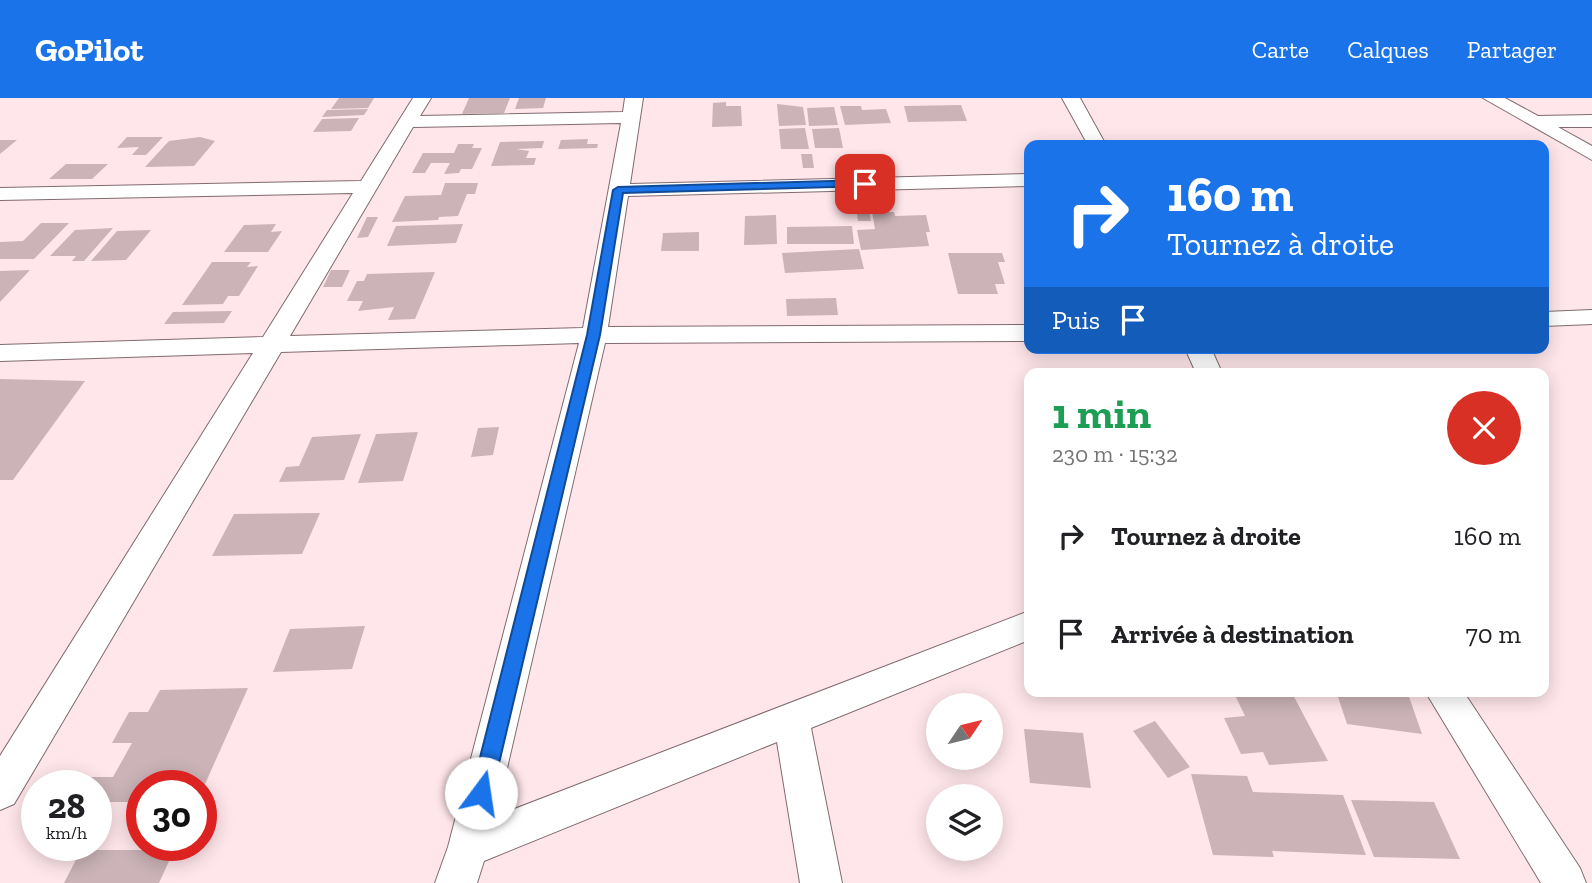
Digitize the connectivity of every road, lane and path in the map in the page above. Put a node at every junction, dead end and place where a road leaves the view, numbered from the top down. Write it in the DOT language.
graph roads {
  1 [pos="422,98"];
  2 [pos="1071,98"];
  3 [pos="1492,98"];
  4 [pos="633,107"];
  5 [pos="1592,121"];
  6 [pos="407,122"];
  7 [pos="1533,122"];
  8 [pos="1094,140"];
  9 [pos="1592,153"];
  10 [pos="1024,180"];
  11 [pos="368,187"];
  12 [pos="618,190"];
  13 [pos="0,194"];
  14 [pos="1592,317"];
  15 [pos="1549,319"];
  16 [pos="1024,333"];
  17 [pos="594,335"];
  18 [pos="271,346"];
  19 [pos="0,353"];
  20 [pos="1024,627"];
  21 [pos="1447,697"];
  22 [pos="791,719"];
  23 [pos="0,791"];
  24 [pos="468,847"];
  25 [pos="456,883"];
  26 [pos="821,883"];
  27 [pos="1565,883"];
  1 -- 6 [label="street"];
  2 -- 8 [label="street"];
  3 -- 7 [label="street"];
  4 -- 6 [label="street"];
  4 -- 12 [label="street"];
  5 -- 7 [label="street"];
  6 -- 11 [label="street"];
  7 -- 9 [label="street"];
  10 -- 12 [label="street"];
  11 -- 13 [label="street"];
  11 -- 18 [label="street"];
  12 -- 17 [label="street"];
  14 -- 15 [label="street"];
  16 -- 17 [label="street"];
  17 -- 18 [label="street"];
  17 -- 24 [label="street"];
  18 -- 19 [label="street"];
  18 -- 23 [label="street"];
  20 -- 22 [label="street"];
  21 -- 27 [label="street"];
  22 -- 24 [label="street"];
  22 -- 26 [label="street"];
  24 -- 25 [label="street"];
}
